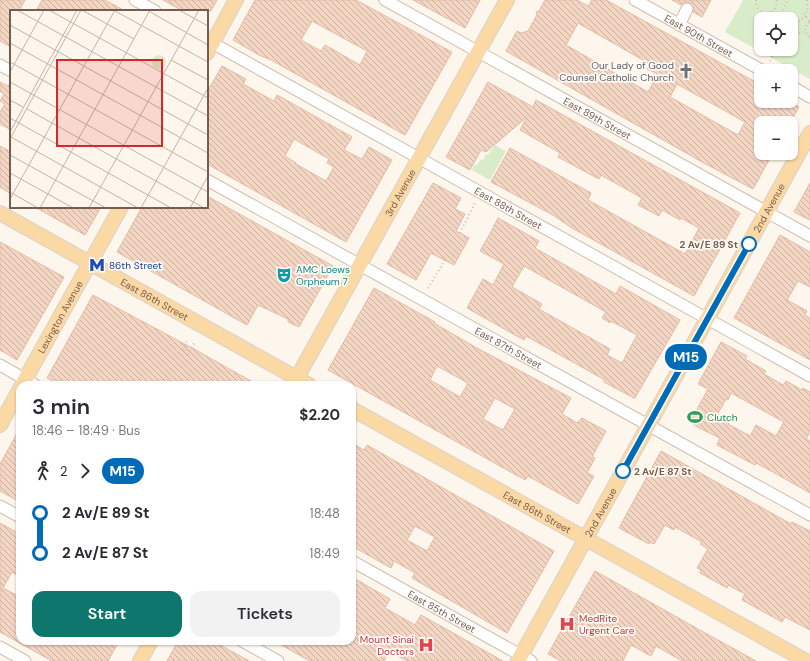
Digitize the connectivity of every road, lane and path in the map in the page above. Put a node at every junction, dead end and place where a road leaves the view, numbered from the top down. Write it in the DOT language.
graph roads {
  1 [pos="135,0"];
  2 [pos="236,0"];
  3 [pos="385,0"];
  4 [pos="507,0"];
  5 [pos="634,0"];
  6 [pos="756,0"];
  7 [pos="777,0"];
  8 [pos="787,0"];
  9 [pos="807,0"];
  10 [pos="687,8"];
  11 [pos="153,10"];
  12 [pos="762,12"];
  13 [pos="770,12"];
  14 [pos="780,12"];
  15 [pos="806,16"];
  16 [pos="810,21"];
  17 [pos="679,25"];
  18 [pos="798,25"];
  19 [pos="805,31"];
  20 [pos="798,33"];
  21 [pos="810,38"];
  22 [pos="209,45"];
  23 [pos="478,52"];
  24 [pos="772,56"];
  25 [pos="770,61"];
  26 [pos="0,65"];
  27 [pos="754,66"];
  28 [pos="10,70"];
  29 [pos="798,90"];
  30 [pos="810,97"];
  31 [pos="810,133"];
  32 [pos="419,158"];
  33 [pos="208,181"];
  34 [pos="476,201"];
  35 [pos="120,208"];
  36 [pos="766,212"];
  37 [pos="0,213"];
  38 [pos="460,233"];
  39 [pos="810,236"];
  40 [pos="445,260"];
  41 [pos="90,263"];
  42 [pos="360,265"];
  43 [pos="428,288"];
  44 [pos="707,319"];
  45 [pos="188,339"];
  46 [pos="194,342"];
  47 [pos="0,365"];
  48 [pos="810,376"];
  49 [pos="21,381"];
  50 [pos="28,381"];
  51 [pos="293,381"];
  52 [pos="296,381"];
  53 [pos="16,400"];
  54 [pos="356,411"];
  55 [pos="0,425"];
  56 [pos="649,425"];
  57 [pos="0,506"];
  58 [pos="16,515"];
  59 [pos="810,515"];
  60 [pos="585,538"];
  61 [pos="356,563"];
  62 [pos="149,645"];
  63 [pos="249,645"];
  64 [pos="0,647"];
  65 [pos="523,659"];
  66 [pos="25,661"];
  67 [pos="140,661"];
  68 [pos="278,661"];
  69 [pos="806,661"];
  1 -- 11 [label="street"];
  2 -- 22 [label="main road"];
  3 -- 23 [label="street, East 89th Street"];
  4 -- 23 [label="main road, 3rd Avenue"];
  5 -- 17 [label="street, East 90th Street"];
  6 -- 12 [label="path"];
  7 -- 13 [label="path"];
  8 -- 14 [label="path"];
  9 -- 15 [label="path"];
  10 -- 17 [label="street"];
  15 -- 16 [label="path"];
  15 -- 18 [label="path"];
  16 -- 19 [label="path"];
  17 -- 27 [label="street, East 90th Street"];
  19 -- 20 [label="path"];
  19 -- 21 [label="path"];
  22 -- 32 [label="street, East 88th Street"];
  23 -- 32 [label="main road, 3rd Avenue"];
  23 -- 36 [label="street, East 89th Street"];
  24 -- 25 [label="path"];
  26 -- 28 [label="street"];
  29 -- 30 [label="street"];
  31 -- 36 [label="main road, 2nd Avenue"];
  32 -- 42 [label="main road, 3rd Avenue"];
  32 -- 44 [label="street, East 88th Street"];
  33 -- 42 [label="street, East 87th Street"];
  34 -- 38 [label="path"];
  35 -- 41 [label="main road, Lexington Avenue"];
  36 -- 39 [label="street, East 89th Street"];
  36 -- 44 [label="main road, 2nd Avenue"];
  37 -- 41 [label="main road, East 86th Street"];
  40 -- 43 [label="path"];
  41 -- 50 [label="main road, Lexington Avenue"];
  41 -- 51 [label="main road, East 86th Street"];
  42 -- 52 [label="main road, 3rd Avenue"];
  42 -- 56 [label="street, East 87th Street"];
  44 -- 48 [label="street, East 88th Street"];
  44 -- 56 [label="main road, 2nd Avenue"];
  45 -- 46 [label="path"];
  47 -- 49 [label="street"];
  53 -- 55 [label="main road, Lexington Avenue"];
  54 -- 60 [label="main road, East 86th Street"];
  56 -- 59 [label="street, East 87th Street"];
  56 -- 60 [label="main road, 2nd Avenue"];
  57 -- 58 [label="street"];
  60 -- 65 [label="main road, 2nd Avenue"];
  60 -- 69 [label="main road, East 86th Street"];
  61 -- 65 [label="street, East 85th Street"];
  62 -- 67 [label="main road"];
  63 -- 68 [label="street"];
  64 -- 66 [label="street"];
}
